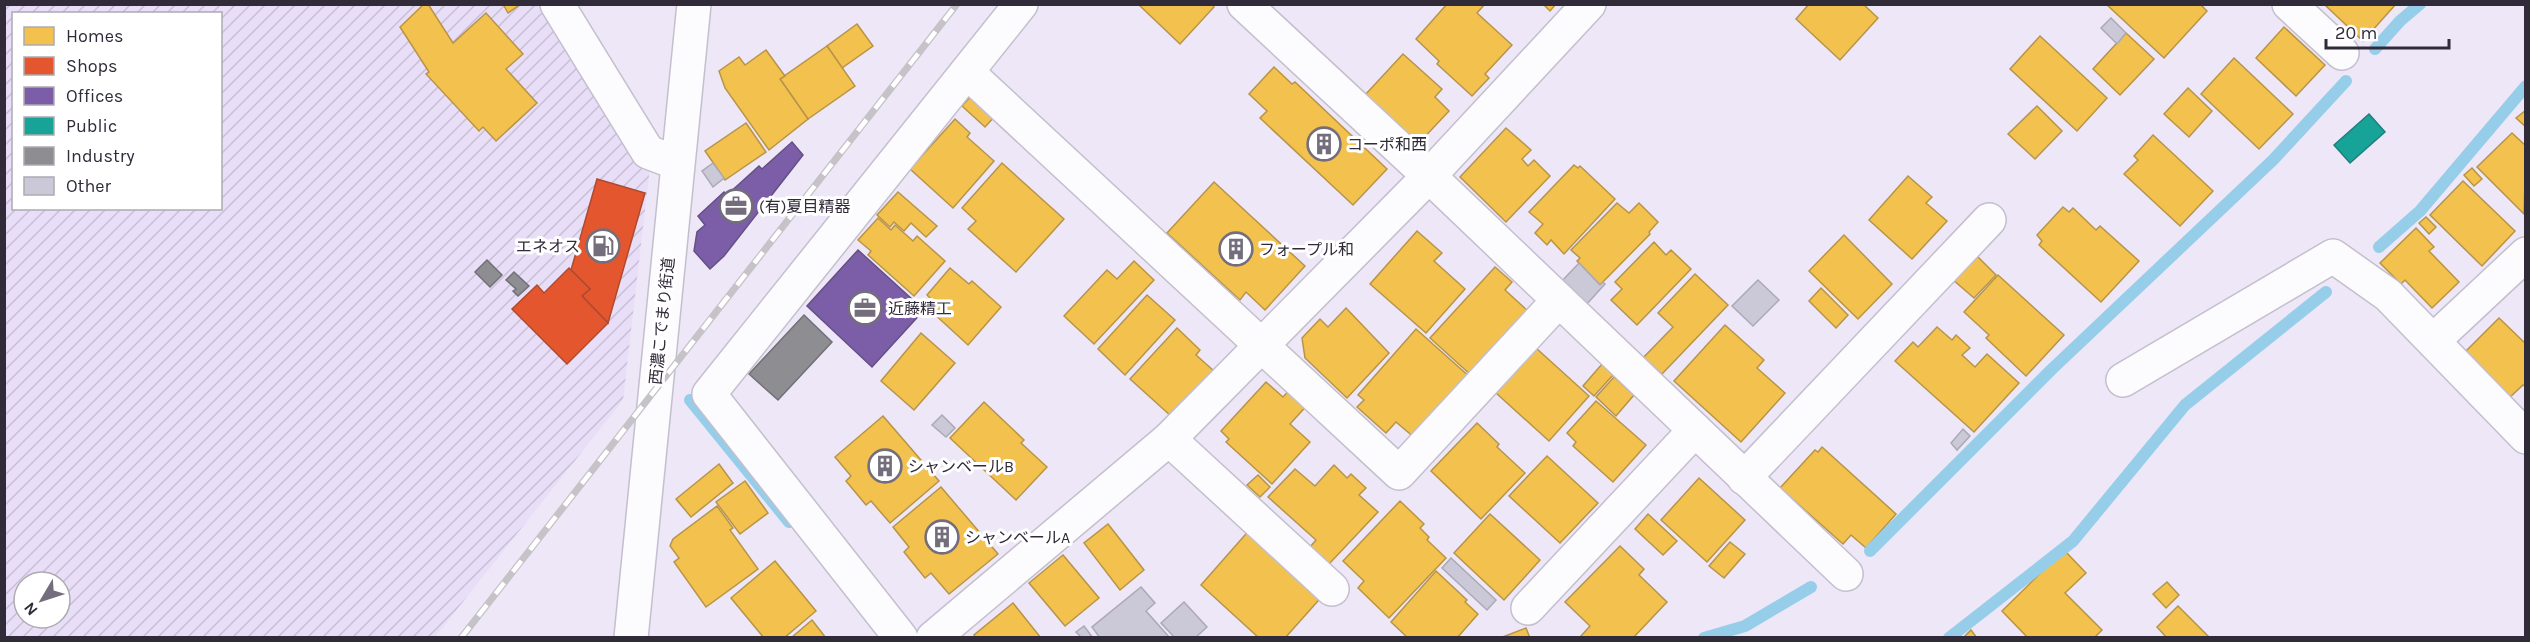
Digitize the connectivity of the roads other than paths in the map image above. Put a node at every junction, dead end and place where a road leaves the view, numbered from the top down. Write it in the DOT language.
graph roads {
  1 [pos="557,4"];
  2 [pos="694,4"];
  3 [pos="1021,4"];
  4 [pos="1244,4"];
  5 [pos="1589,4"];
  6 [pos="2289,4"];
  7 [pos="2342,54"];
  8 [pos="967,72"];
  9 [pos="677,163"];
  10 [pos="1429,176"];
  11 [pos="1989,220"];
  12 [pos="2526,254"];
  13 [pos="1559,300"];
  14 [pos="2433,341"];
  15 [pos="1260,344"];
  16 [pos="2123,380"];
  17 [pos="1695,430"];
  18 [pos="2526,437"];
  19 [pos="1168,439"];
  20 [pos="1744,477"];
  21 [pos="1846,574"];
  22 [pos="1332,589"];
  23 [pos="1528,608"];
  24 [pos="631,638"];
  25 [pos="901,638"];
  26 [pos="933,638"];
  1 -- 9 [label="street"];
  2 -- 9 [label="street, 西濃こでまり街道"];
  3 -- 8 [label="street"];
  4 -- 10 [label="street"];
  5 -- 10 [label="street"];
  6 -- 7 [label="street"];
  8 -- 15 [label="street"];
  8 -- 25 [label="street"];
  9 -- 24 [label="street, 西濃こでまり街道"];
  10 -- 13 [label="street"];
  10 -- 15 [label="street"];
  11 -- 20 [label="street"];
  12 -- 14 [label="street"];
  13 -- 15 [label="street"];
  13 -- 17 [label="street"];
  14 -- 16 [label="street"];
  14 -- 18 [label="street"];
  15 -- 19 [label="street"];
  17 -- 20 [label="street"];
  17 -- 23 [label="street"];
  19 -- 22 [label="street"];
  19 -- 26 [label="street"];
  20 -- 21 [label="street"];
}
